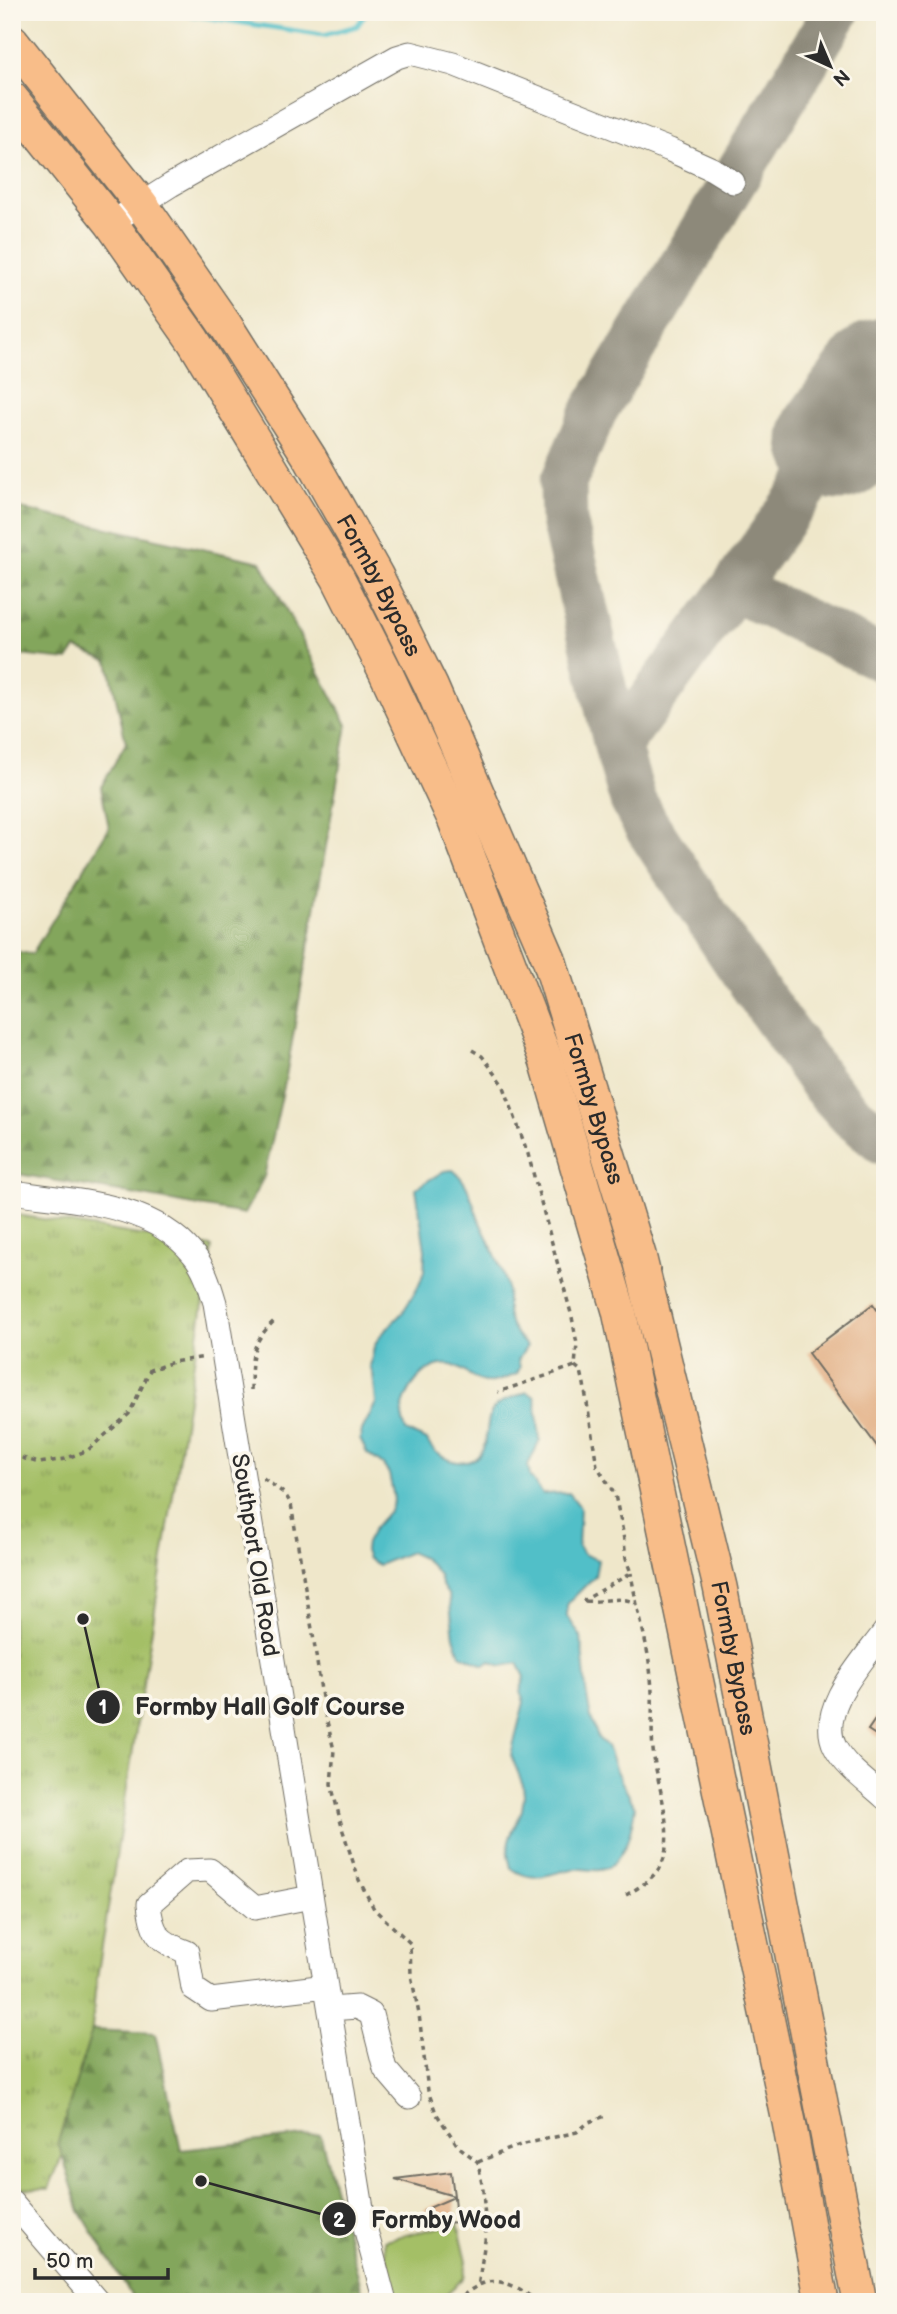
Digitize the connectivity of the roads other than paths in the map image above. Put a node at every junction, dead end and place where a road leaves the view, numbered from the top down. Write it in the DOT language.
graph roads {
  1 [pos="12,41"];
  2 [pos="12,99"];
  3 [pos="733,182"];
  4 [pos="141,204"];
  5 [pos="111,223"];
  6 [pos="12,1192"];
  7 [pos="885,1631"];
  8 [pos="885,1798"];
  9 [pos="311,1898"];
  10 [pos="328,1997"];
  11 [pos="409,2096"];
  12 [pos="12,2202"];
  13 [pos="98,2302"];
  14 [pos="385,2302"];
  15 [pos="822,2302"];
  16 [pos="860,2302"];
  1 -- 4 [label="highway, Formby Bypass"];
  2 -- 5 [label="highway, Formby Bypass"];
  3 -- 4 [label="street"];
  4 -- 5 [label="street"];
  4 -- 16 [label="highway, Formby Bypass"];
  5 -- 15 [label="highway, Formby Bypass"];
  6 -- 9 [label="street, Southport Old Road"];
  7 -- 8 [label="street"];
  9 -- 10 [label="street, Southport Old Road"];
  9 -- 10 [label="street"];
  10 -- 11 [label="street"];
  10 -- 14 [label="street, Southport Old Road"];
  12 -- 13 [label="street"];
}
